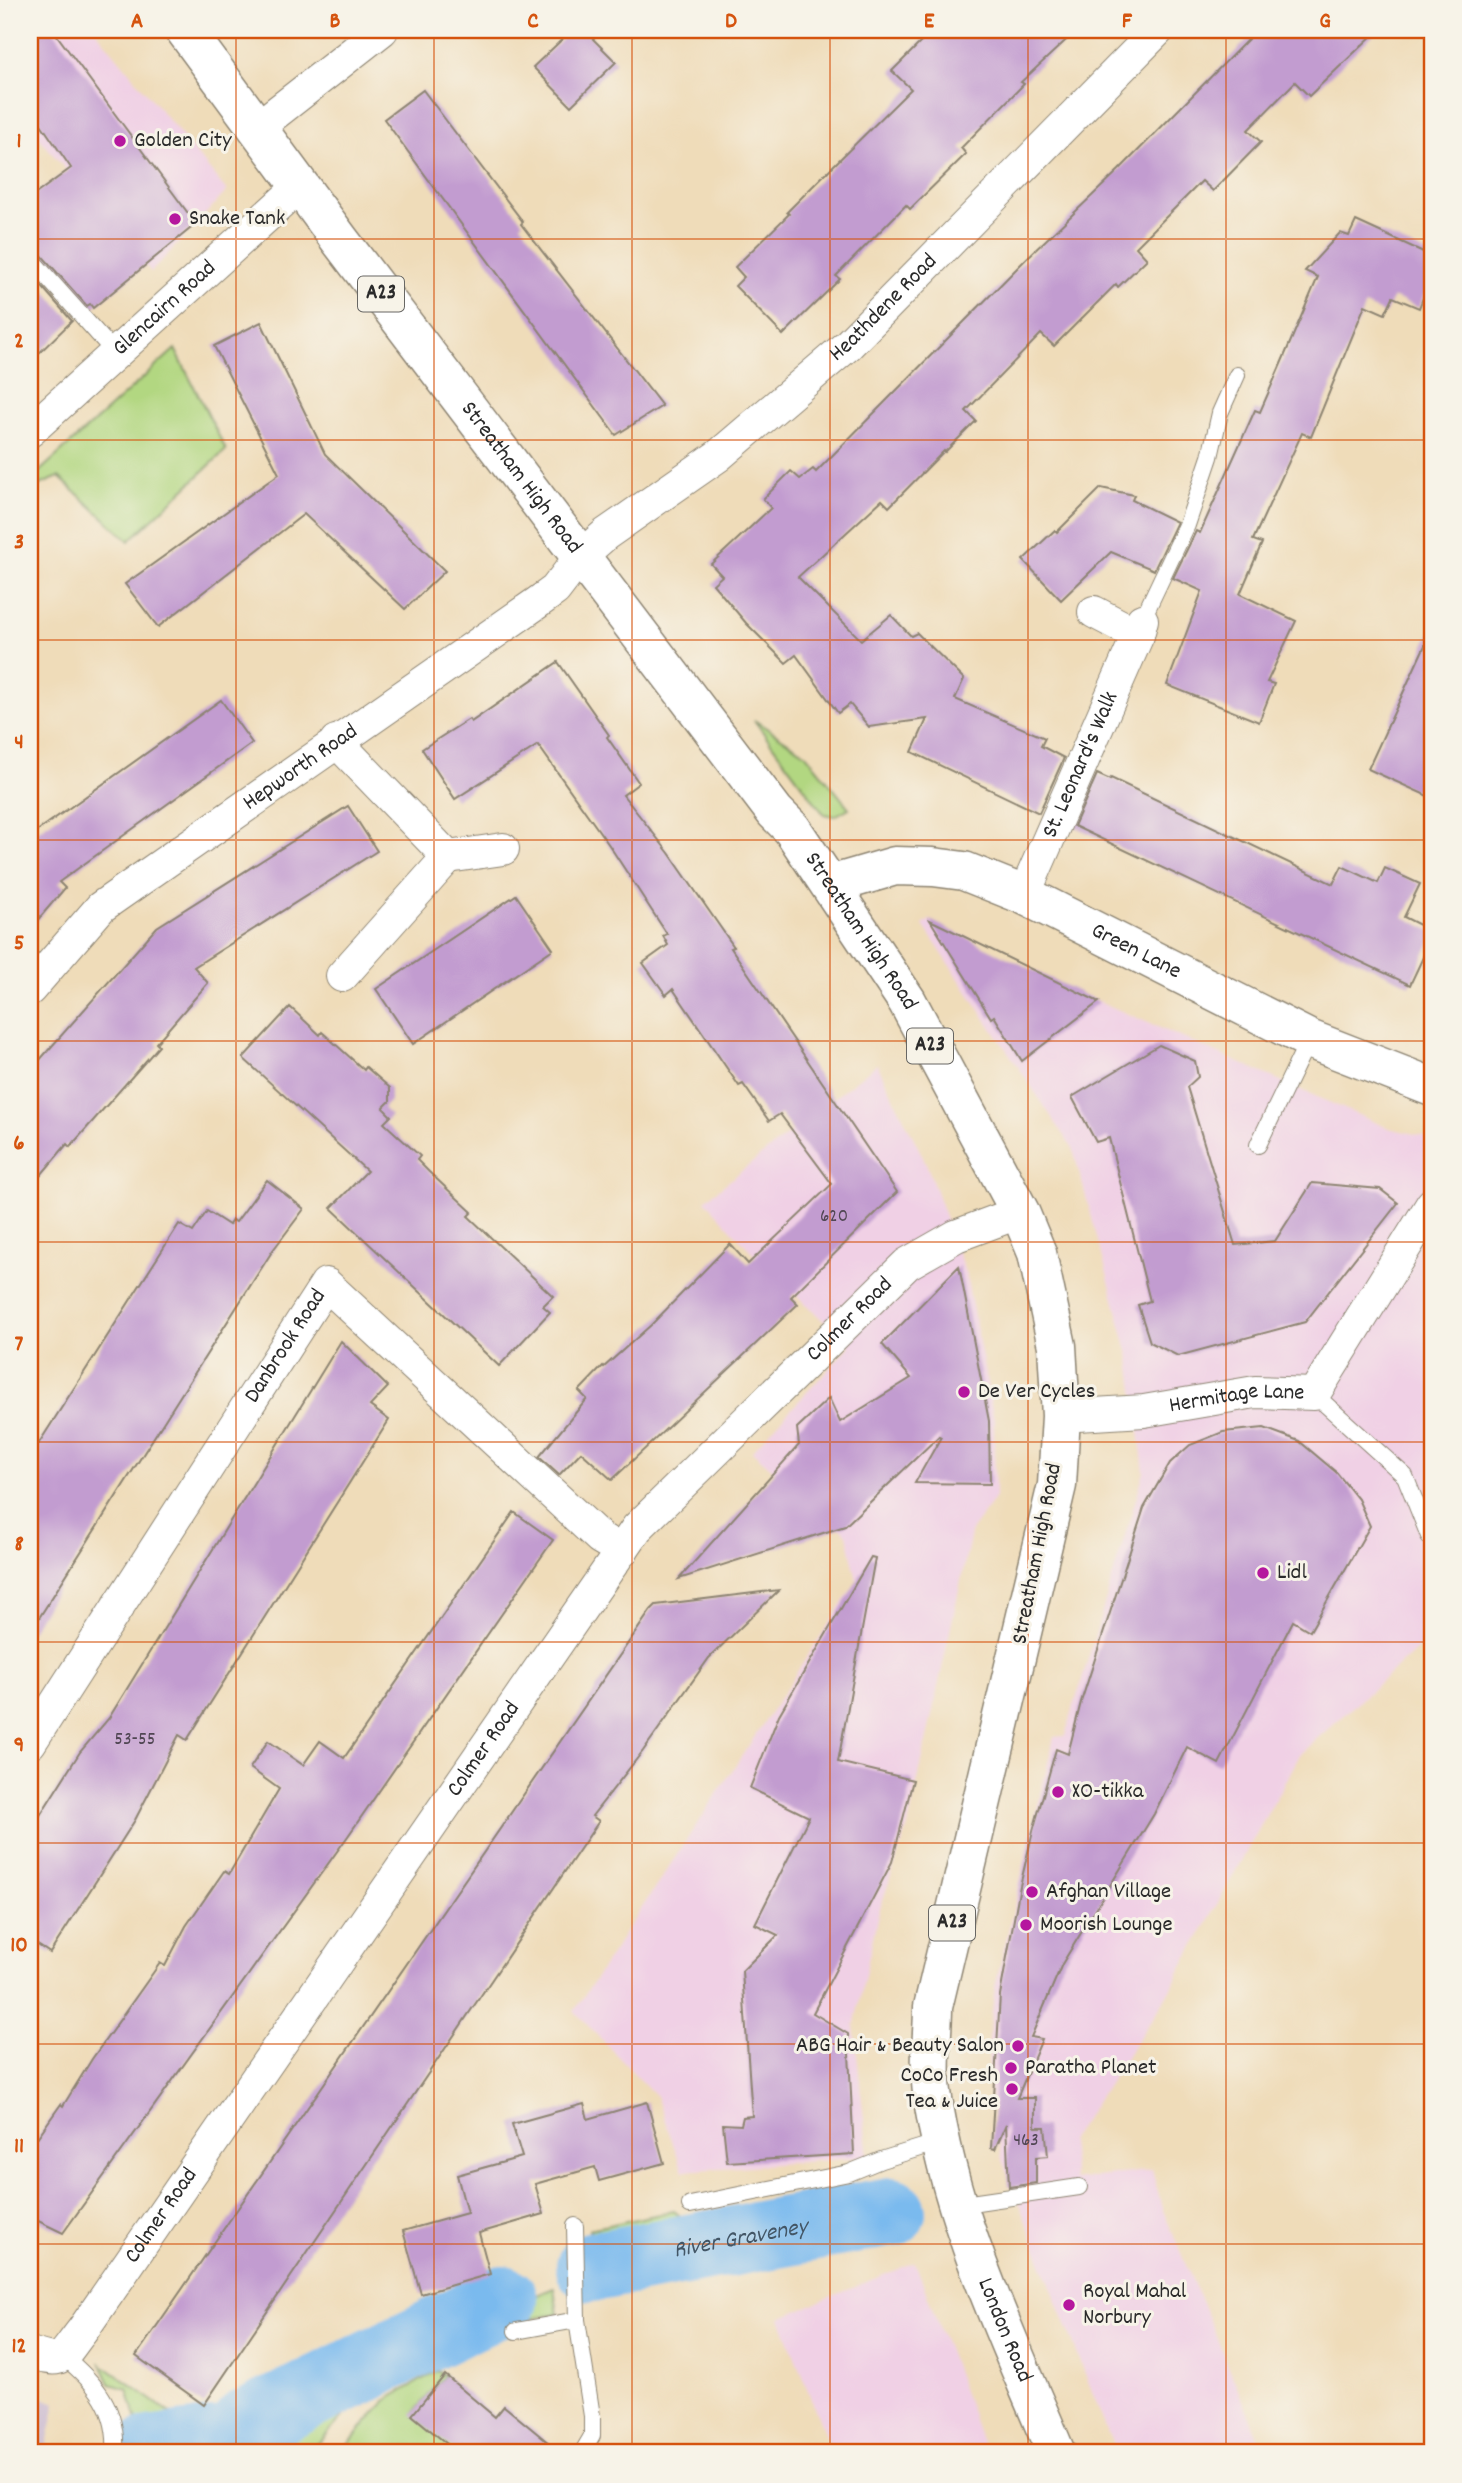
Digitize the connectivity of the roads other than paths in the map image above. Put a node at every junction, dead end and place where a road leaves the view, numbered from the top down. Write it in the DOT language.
graph roads {
  1 [pos="185,30"];
  2 [pos="382,30"];
  3 [pos="1158,30"];
  4 [pos="258,127"];
  5 [pos="300,186"];
  6 [pos="30,258"];
  7 [pos="115,353"];
  8 [pos="1237,375"];
  9 [pos="30,431"];
  10 [pos="581,556"];
  11 [pos="1094,612"];
  12 [pos="1140,627"];
  13 [pos="336,741"];
  14 [pos="503,849"];
  15 [pos="448,857"];
  16 [pos="830,885"];
  17 [pos="1024,895"];
  18 [pos="342,976"];
  19 [pos="30,989"];
  20 [pos="1309,1039"];
  21 [pos="1432,1087"];
  22 [pos="1258,1145"];
  23 [pos="1432,1204"];
  24 [pos="1020,1212"];
  25 [pos="1314,1394"];
  26 [pos="1061,1416"];
  27 [pos="1429,1536"];
  28 [pos="622,1551"];
  29 [pos="30,1743"];
  30 [pos="942,2141"];
  31 [pos="1079,2187"];
  32 [pos="690,2205"];
  33 [pos="957,2205"];
  34 [pos="575,2226"];
  35 [pos="577,2320"];
  36 [pos="516,2331"];
  37 [pos="30,2353"];
  38 [pos="63,2356"];
  39 [pos="115,2453"];
  40 [pos="582,2453"];
  41 [pos="1056,2453"];
  1 -- 4 [label="main road, Streatham High Road / A23"];
  2 -- 4 [label="street"];
  3 -- 10 [label="street, Heathdene Road"];
  4 -- 5 [label="main road, Streatham High Road / A23"];
  5 -- 7 [label="street, Glencairn Road"];
  5 -- 10 [label="main road, Streatham High Road / A23"];
  6 -- 7 [label="lane"];
  7 -- 9 [label="street, Glencairn Road"];
  8 -- 12 [label="lane"];
  10 -- 13 [label="street, Hepworth Road"];
  10 -- 16 [label="main road, Streatham High Road / A23"];
  11 -- 12 [label="street"];
  12 -- 17 [label="street, St. Leonard's Walk"];
  13 -- 15 [label="street"];
  13 -- 19 [label="street, Hepworth Road"];
  14 -- 15 [label="street"];
  15 -- 18 [label="street"];
  16 -- 17 [label="main road, Green Lane"];
  16 -- 24 [label="main road, Streatham High Road / A23"];
  17 -- 20 [label="main road, Green Lane"];
  20 -- 21 [label="main road, Green Lane"];
  20 -- 22 [label="lane"];
  23 -- 25 [label="street, Hermitage Lane"];
  24 -- 26 [label="main road, Streatham High Road / A23"];
  24 -- 28 [label="street, Colmer Road"];
  25 -- 26 [label="street, Hermitage Lane"];
  25 -- 27 [label="lane"];
  26 -- 30 [label="main road, Streatham High Road / A23"];
  28 -- 29 [label="street, Danbrook Road"];
  28 -- 38 [label="street, Colmer Road"];
  30 -- 32 [label="lane"];
  30 -- 33 [label="main road, Streatham High Road / A23"];
  31 -- 33 [label="lane"];
  33 -- 41 [label="main road, London Road / A23"];
  34 -- 35 [label="lane"];
  35 -- 36 [label="lane"];
  35 -- 40 [label="lane"];
  37 -- 38 [label="street"];
  38 -- 39 [label="lane"];
}
